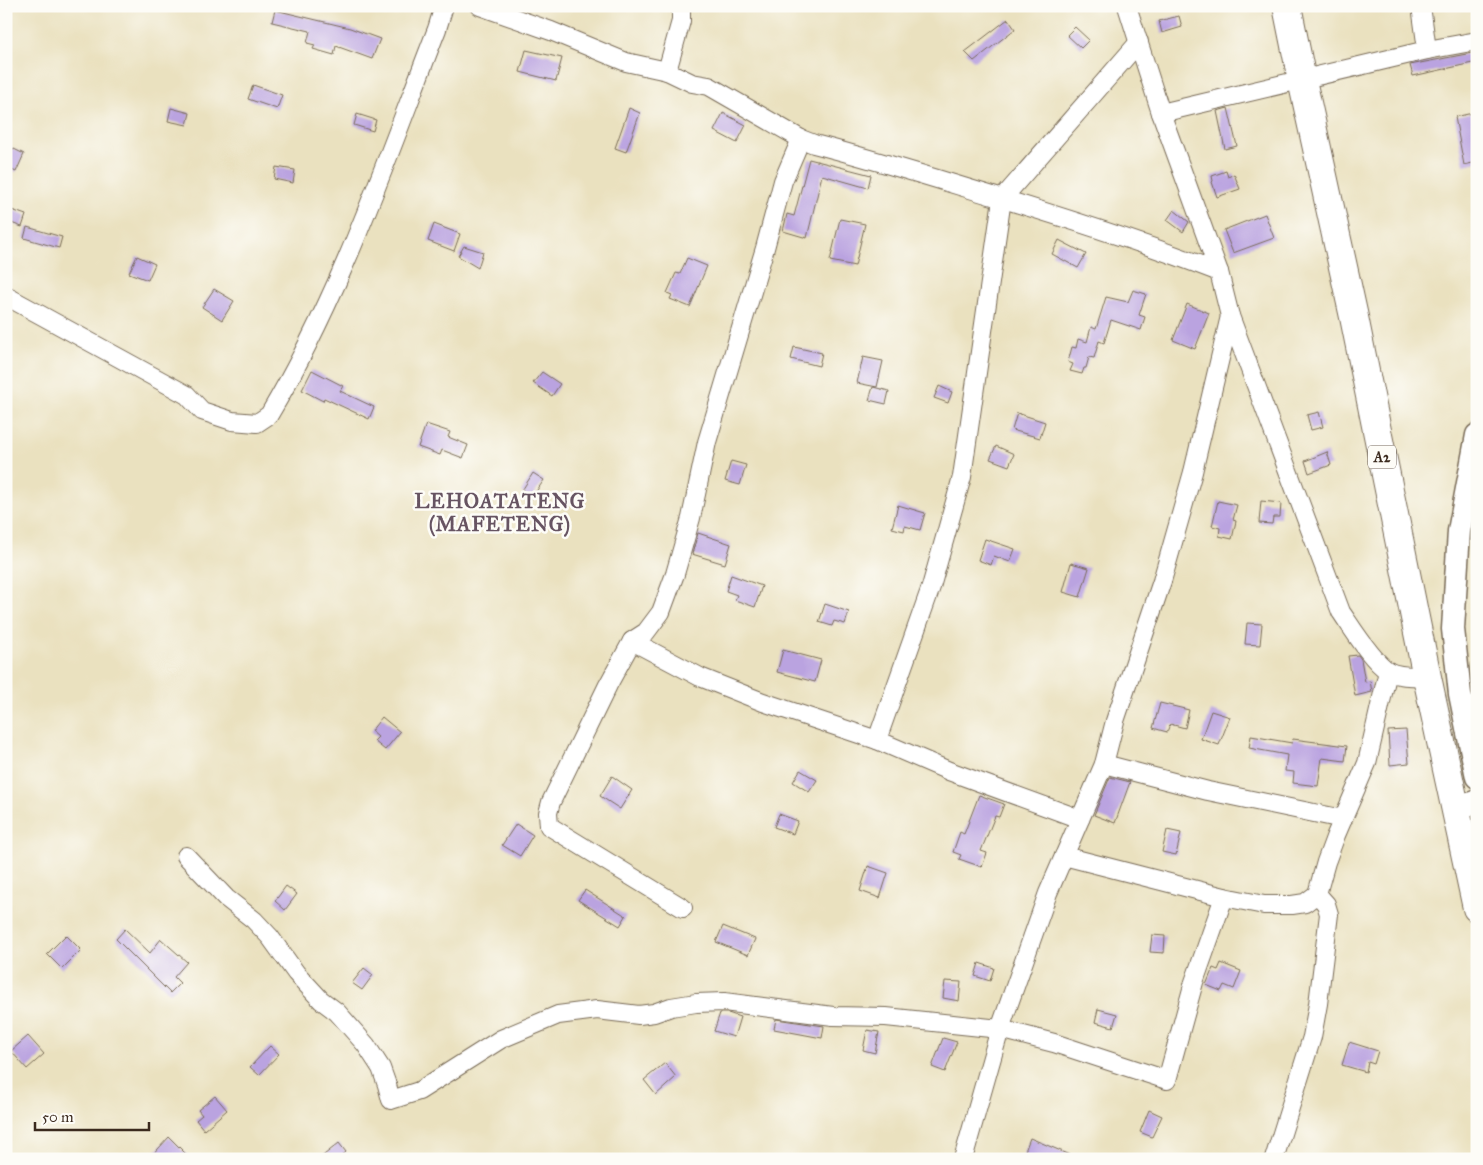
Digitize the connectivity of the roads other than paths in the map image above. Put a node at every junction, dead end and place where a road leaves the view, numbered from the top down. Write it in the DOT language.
graph roads {
  1 [pos="444,6"];
  2 [pos="480,6"];
  3 [pos="681,6"];
  4 [pos="1127,6"];
  5 [pos="1287,6"];
  6 [pos="1421,6"];
  7 [pos="1477,41"];
  8 [pos="1139,42"];
  9 [pos="1427,50"];
  10 [pos="668,71"];
  11 [pos="1302,80"];
  12 [pos="1161,113"];
  13 [pos="801,139"];
  14 [pos="1002,199"];
  15 [pos="1219,272"];
  16 [pos="6,296"];
  17 [pos="1230,316"];
  18 [pos="1477,435"];
  19 [pos="632,641"];
  20 [pos="1388,671"];
  21 [pos="1427,677"];
  22 [pos="877,740"];
  23 [pos="1104,764"];
  24 [pos="1477,777"];
  25 [pos="1466,805"];
  26 [pos="1080,819"];
  27 [pos="1343,819"];
  28 [pos="186,856"];
  29 [pos="1064,856"];
  30 [pos="1316,894"];
  31 [pos="1224,897"];
  32 [pos="683,908"];
  33 [pos="1477,908"];
  34 [pos="1000,1029"];
  35 [pos="963,1159"];
  36 [pos="1274,1159"];
  1 -- 16 [label="street"];
  2 -- 10 [label="street"];
  3 -- 10 [label="street"];
  4 -- 8 [label="street"];
  5 -- 11 [label="main road, A2"];
  6 -- 9 [label="street"];
  7 -- 9 [label="street"];
  8 -- 12 [label="street"];
  8 -- 14 [label="street"];
  9 -- 11 [label="street"];
  10 -- 13 [label="street"];
  11 -- 12 [label="street"];
  11 -- 21 [label="main road, A2"];
  12 -- 15 [label="street"];
  13 -- 14 [label="street"];
  13 -- 19 [label="street"];
  14 -- 15 [label="street"];
  14 -- 22 [label="street"];
  15 -- 17 [label="street"];
  17 -- 20 [label="street"];
  17 -- 23 [label="street"];
  18 -- 24 [label="street"];
  19 -- 22 [label="street"];
  19 -- 32 [label="street"];
  20 -- 21 [label="street"];
  20 -- 27 [label="street"];
  21 -- 25 [label="main road, A2"];
  22 -- 26 [label="street"];
  23 -- 26 [label="street"];
  23 -- 27 [label="street"];
  25 -- 33 [label="main road, A2"];
  26 -- 29 [label="street"];
  27 -- 30 [label="street"];
  28 -- 34 [label="street"];
  29 -- 31 [label="street"];
  29 -- 34 [label="street"];
  30 -- 31 [label="street"];
  30 -- 36 [label="street"];
  31 -- 34 [label="street"];
  34 -- 35 [label="street"];
}
